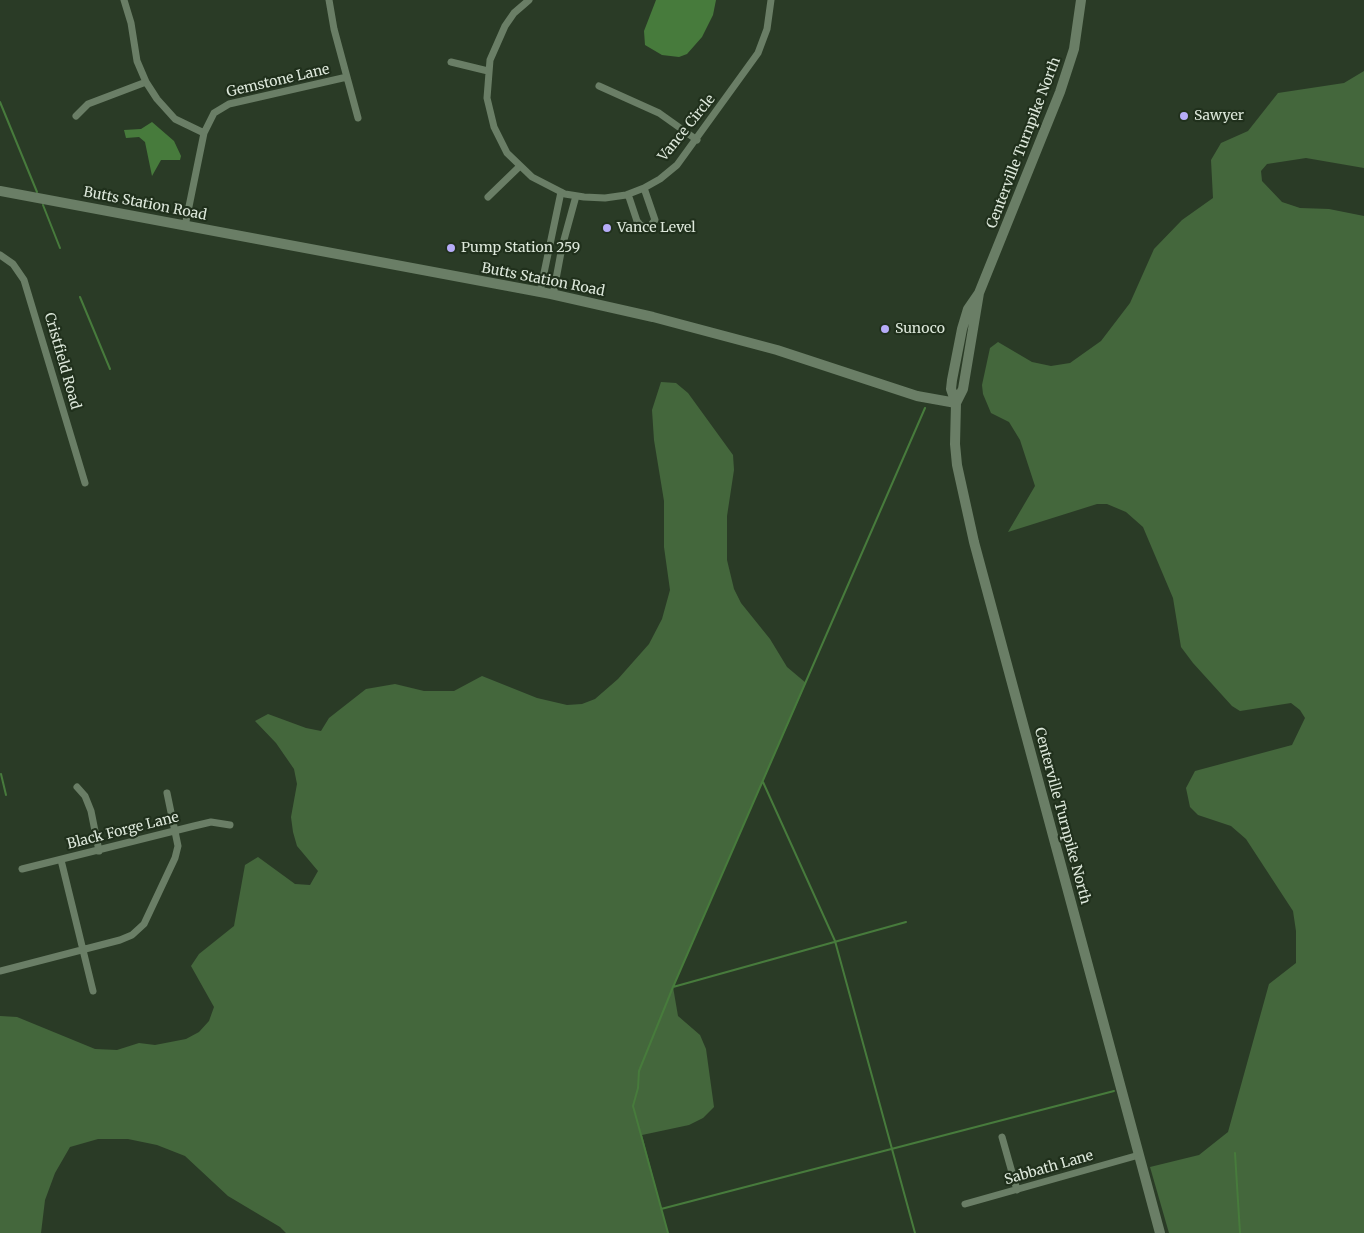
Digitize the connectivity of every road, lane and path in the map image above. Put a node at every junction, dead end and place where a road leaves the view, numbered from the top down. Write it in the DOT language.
graph roads {
  1 [pos="124,0"];
  2 [pos="329,0"];
  3 [pos="771,0"];
  4 [pos="1081,0"];
  5 [pos="525,1"];
  6 [pos="451,62"];
  7 [pos="488,71"];
  8 [pos="347,77"];
  9 [pos="146,82"];
  10 [pos="599,86"];
  11 [pos="76,116"];
  12 [pos="358,118"];
  13 [pos="204,133"];
  14 [pos="697,140"];
  15 [pos="520,166"];
  16 [pos="644,188"];
  17 [pos="0,191"];
  18 [pos="561,192"];
  19 [pos="628,194"];
  20 [pos="576,196"];
  21 [pos="488,197"];
  22 [pos="185,226"];
  23 [pos="0,255"];
  24 [pos="540,292"];
  25 [pos="553,295"];
  26 [pos="956,402"];
  27 [pos="85,483"];
  28 [pos="76,787"];
  29 [pos="168,793"];
  30 [pos="230,825"];
  31 [pos="175,830"];
  32 [pos="99,851"];
  33 [pos="61,860"];
  34 [pos="22,869"];
  35 [pos="83,950"];
  36 [pos="0,971"];
  37 [pos="93,991"];
  38 [pos="1002,1137"];
  39 [pos="1139,1155"];
  40 [pos="1017,1190"];
  41 [pos="965,1204"];
  42 [pos="1160,1233"];
  1 -- 9 [label="street"];
  2 -- 8 [label="street"];
  3 -- 14 [label="street, Vance Circle"];
  4 -- 26 [label="main road, Centerville Turnpike North"];
  5 -- 7 [label="street, Vance Circle"];
  6 -- 7 [label="street"];
  7 -- 15 [label="street, Vance Circle"];
  8 -- 12 [label="street"];
  8 -- 13 [label="street, Gemstone Lane"];
  9 -- 11 [label="street"];
  9 -- 13 [label="street"];
  10 -- 14 [label="street"];
  13 -- 22 [label="street, Gemstone Lane"];
  14 -- 16 [label="street, Vance Circle"];
  15 -- 18 [label="street, Vance Circle"];
  15 -- 21 [label="street"];
  16 -- 19 [label="street, Vance Circle"];
  16 -- 19 [label="street"];
  17 -- 22 [label="main road, Butts Station Road"];
  18 -- 20 [label="street, Vance Circle"];
  18 -- 24 [label="street"];
  19 -- 20 [label="street, Vance Circle"];
  20 -- 25 [label="street"];
  22 -- 24 [label="main road, Butts Station Road"];
  23 -- 27 [label="street, Cristfield Road"];
  24 -- 25 [label="main road, Butts Station Road"];
  25 -- 26 [label="main road, Butts Station Road"];
  26 -- 39 [label="main road, Centerville Turnpike North"];
  28 -- 32 [label="street"];
  29 -- 31 [label="street"];
  30 -- 31 [label="street, Black Forge Lane"];
  31 -- 32 [label="street, Black Forge Lane"];
  31 -- 35 [label="street"];
  32 -- 33 [label="street, Black Forge Lane"];
  33 -- 34 [label="street, Black Forge Lane"];
  33 -- 35 [label="street"];
  35 -- 36 [label="street"];
  35 -- 37 [label="street"];
  38 -- 40 [label="street"];
  39 -- 40 [label="street, Sabbath Lane"];
  39 -- 42 [label="main road, Centerville Turnpike North"];
  40 -- 41 [label="street, Sabbath Lane"];
}
